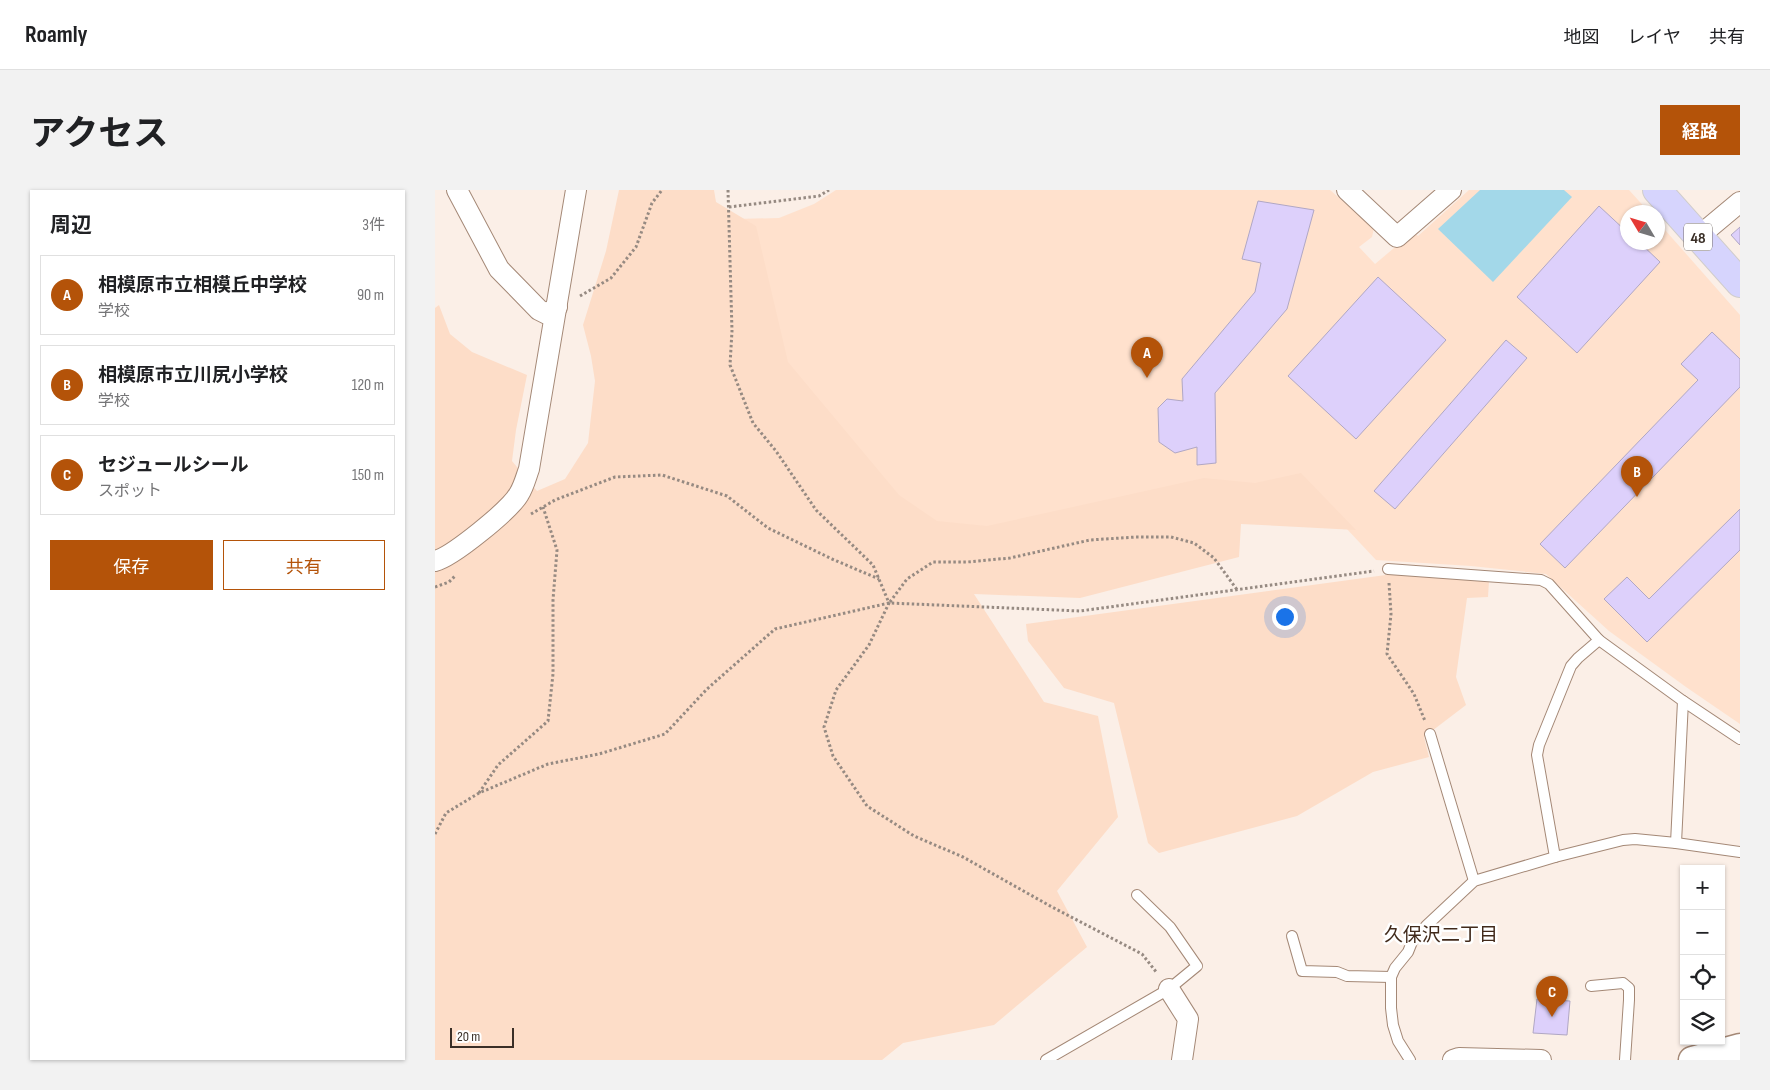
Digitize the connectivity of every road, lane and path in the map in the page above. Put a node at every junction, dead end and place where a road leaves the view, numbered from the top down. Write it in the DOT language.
graph roads {
  1 [pos="457,190"];
  2 [pos="576,190"];
  3 [pos="662,190"];
  4 [pos="728,190"];
  5 [pos="829,190"];
  6 [pos="1347,190"];
  7 [pos="1451,190"];
  8 [pos="1657,190"];
  9 [pos="1740,202"];
  10 [pos="729,206"];
  11 [pos="1699,237"];
  12 [pos="1740,283"];
  13 [pos="557,307"];
  14 [pos="543,507"];
  15 [pos="525,518"];
  16 [pos="435,561"];
  17 [pos="1388,569"];
  18 [pos="879,579"];
  19 [pos="1238,591"];
  20 [pos="889,603"];
  21 [pos="1599,640"];
  22 [pos="1683,701"];
  23 [pos="1430,734"];
  24 [pos="1740,739"];
  25 [pos="479,794"];
  26 [pos="435,834"];
  27 [pos="1676,843"];
  28 [pos="1740,852"];
  29 [pos="1555,857"];
  30 [pos="1474,881"];
  31 [pos="1137,895"];
  32 [pos="1292,936"];
  33 [pos="1391,977"];
  34 [pos="1591,986"];
  35 [pos="1169,989"];
  36 [pos="1740,1047"];
  37 [pos="1046,1060"];
  38 [pos="1182,1060"];
  39 [pos="1410,1060"];
  40 [pos="1453,1060"];
  41 [pos="1541,1060"];
  42 [pos="1625,1060"];
  43 [pos="1692,1060"];
  1 -- 13 [label="street"];
  2 -- 13 [label="street"];
  3 -- 13 [label="path"];
  4 -- 10 [label="path"];
  5 -- 10 [label="path"];
  6 -- 7 [label="street"];
  8 -- 11 [label="main road, 48"];
  9 -- 11 [label="street"];
  10 -- 18 [label="path"];
  11 -- 12 [label="main road, 48"];
  13 -- 16 [label="street"];
  14 -- 15 [label="path"];
  14 -- 18 [label="path"];
  14 -- 25 [label="path"];
  17 -- 19 [label="path"];
  17 -- 21 [label="lane"];
  17 -- 23 [label="path"];
  18 -- 20 [label="path"];
  19 -- 20 [label="path"];
  19 -- 20 [label="path"];
  20 -- 25 [label="path"];
  20 -- 35 [label="path"];
  21 -- 22 [label="lane"];
  21 -- 29 [label="lane"];
  22 -- 24 [label="lane"];
  22 -- 27 [label="lane"];
  23 -- 30 [label="lane"];
  25 -- 26 [label="path"];
  27 -- 28 [label="lane"];
  27 -- 29 [label="lane"];
  29 -- 30 [label="lane"];
  30 -- 33 [label="lane"];
  31 -- 35 [label="lane"];
  32 -- 33 [label="lane"];
  33 -- 39 [label="lane"];
  34 -- 42 [label="lane"];
  35 -- 37 [label="lane"];
  35 -- 38 [label="street"];
  36 -- 43 [label="street"];
  40 -- 41 [label="street"];
}
